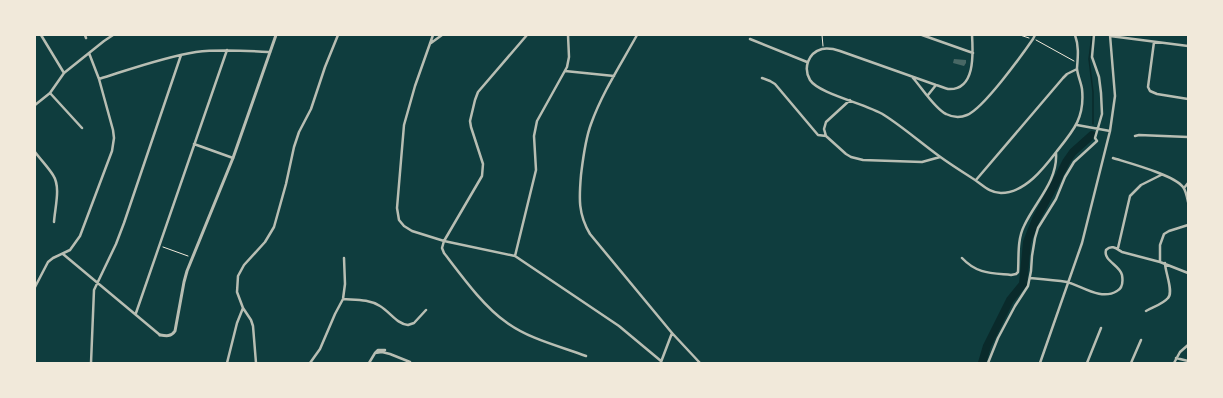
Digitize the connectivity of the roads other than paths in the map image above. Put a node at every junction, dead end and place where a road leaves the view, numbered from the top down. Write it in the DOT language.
graph roads {
  1 [pos="41,35"];
  2 [pos="113,35"];
  3 [pos="276,35"];
  4 [pos="338,35"];
  5 [pos="434,35"];
  6 [pos="442,35"];
  7 [pos="527,35"];
  8 [pos="568,35"];
  9 [pos="637,35"];
  10 [pos="922,35"];
  11 [pos="972,35"];
  12 [pos="1034,35"];
  13 [pos="1075,35"];
  14 [pos="1094,35"];
  15 [pos="1110,36"];
  16 [pos="750,39"];
  17 [pos="1154,42"];
  18 [pos="430,44"];
  19 [pos="1188,46"];
  20 [pos="227,50"];
  21 [pos="270,52"];
  22 [pos="89,53"];
  23 [pos="973,53"];
  24 [pos="181,55"];
  25 [pos="807,62"];
  26 [pos="1077,69"];
  27 [pos="565,71"];
  28 [pos="64,73"];
  29 [pos="615,76"];
  30 [pos="762,78"];
  31 [pos="913,78"];
  32 [pos="99,79"];
  33 [pos="936,86"];
  34 [pos="50,93"];
  35 [pos="928,95"];
  36 [pos="1188,98"];
  37 [pos="850,100"];
  38 [pos="35,105"];
  39 [pos="1077,125"];
  40 [pos="82,128"];
  41 [pos="1097,129"];
  42 [pos="1110,131"];
  43 [pos="826,136"];
  44 [pos="1135,136"];
  45 [pos="1188,137"];
  46 [pos="194,144"];
  47 [pos="35,152"];
  48 [pos="1056,153"];
  49 [pos="940,157"];
  50 [pos="233,158"];
  51 [pos="1113,158"];
  52 [pos="1161,175"];
  53 [pos="976,180"];
  54 [pos="1188,183"];
  55 [pos="1184,188"];
  56 [pos="1188,202"];
  57 [pos="54,222"];
  58 [pos="1188,225"];
  59 [pos="444,241"];
  60 [pos="1118,248"];
  61 [pos="63,254"];
  62 [pos="515,256"];
  63 [pos="344,258"];
  64 [pos="962,258"];
  65 [pos="1160,262"];
  66 [pos="1165,263"];
  67 [pos="1188,273"];
  68 [pos="1030,278"];
  69 [pos="97,282"];
  70 [pos="1069,283"];
  71 [pos="35,287"];
  72 [pos="343,299"];
  73 [pos="243,308"];
  74 [pos="426,310"];
  75 [pos="1146,311"];
  76 [pos="136,313"];
  77 [pos="1101,328"];
  78 [pos="672,333"];
  79 [pos="160,335"];
  80 [pos="1140,340"];
  81 [pos="1188,345"];
  82 [pos="385,350"];
  83 [pos="375,353"];
  84 [pos="586,356"];
  85 [pos="1176,358"];
  86 [pos="1188,361"];
  87 [pos="410,362"];
  88 [pos="661,362"];
  89 [pos="91,363"];
  90 [pos="226,363"];
  91 [pos="256,363"];
  92 [pos="310,363"];
  93 [pos="369,363"];
  94 [pos="700,363"];
  95 [pos="988,363"];
  96 [pos="1040,363"];
  97 [pos="1087,363"];
  98 [pos="1131,363"];
  99 [pos="1174,363"];
  1 -- 28 [label="street"];
  2 -- 22 [label="street"];
  3 -- 21 [label="street"];
  4 -- 73 [label="street"];
  5 -- 18 [label="street"];
  6 -- 18 [label="street"];
  7 -- 59 [label="street"];
  8 -- 27 [label="street"];
  9 -- 29 [label="street"];
  10 -- 23 [label="street"];
  11 -- 23 [label="street"];
  12 -- 35 [label="street"];
  13 -- 26 [label="street"];
  14 -- 41 [label="street"];
  15 -- 17 [label="street"];
  15 -- 42 [label="street"];
  16 -- 25 [label="street"];
  17 -- 19 [label="street"];
  17 -- 36 [label="street"];
  18 -- 59 [label="street"];
  20 -- 21 [label="street"];
  20 -- 24 [label="street"];
  20 -- 46 [label="street"];
  21 -- 50 [label="street"];
  22 -- 28 [label="street"];
  22 -- 32 [label="street"];
  23 -- 33 [label="street"];
  24 -- 32 [label="street"];
  24 -- 69 [label="street"];
  25 -- 31 [label="street"];
  25 -- 37 [label="street"];
  26 -- 39 [label="street"];
  26 -- 53 [label="street"];
  27 -- 29 [label="street"];
  27 -- 62 [label="street"];
  28 -- 34 [label="street"];
  29 -- 78 [label="street"];
  30 -- 43 [label="street"];
  31 -- 33 [label="street"];
  31 -- 35 [label="street"];
  32 -- 61 [label="street"];
  33 -- 35 [label="street"];
  34 -- 38 [label="street"];
  34 -- 40 [label="street"];
  37 -- 43 [label="street"];
  37 -- 49 [label="street"];
  39 -- 41 [label="street"];
  39 -- 48 [label="street"];
  41 -- 42 [label="street"];
  41 -- 68 [label="street"];
  42 -- 70 [label="street"];
  43 -- 49 [label="street"];
  44 -- 45 [label="street"];
  46 -- 50 [label="street"];
  46 -- 76 [label="street"];
  47 -- 57 [label="street"];
  48 -- 53 [label="street"];
  48 -- 64 [label="street"];
  49 -- 53 [label="street"];
  50 -- 79 [label="street"];
  51 -- 52 [label="street"];
  52 -- 55 [label="street"];
  52 -- 60 [label="street"];
  54 -- 55 [label="street"];
  55 -- 56 [label="street"];
  58 -- 65 [label="street"];
  59 -- 62 [label="street"];
  59 -- 84 [label="street"];
  60 -- 65 [label="street"];
  60 -- 70 [label="street"];
  61 -- 69 [label="street"];
  61 -- 71 [label="street"];
  62 -- 88 [label="street"];
  63 -- 72 [label="street"];
  65 -- 66 [label="street"];
  66 -- 67 [label="street"];
  66 -- 75 [label="street"];
  68 -- 70 [label="street"];
  68 -- 95 [label="street"];
  69 -- 76 [label="street"];
  69 -- 89 [label="street"];
  70 -- 96 [label="street"];
  72 -- 74 [label="street"];
  72 -- 92 [label="street"];
  73 -- 90 [label="street"];
  73 -- 91 [label="street"];
  76 -- 79 [label="street"];
  77 -- 97 [label="street"];
  78 -- 88 [label="street"];
  78 -- 94 [label="street"];
  80 -- 98 [label="street"];
  81 -- 85 [label="street"];
  82 -- 83 [label="street"];
  83 -- 87 [label="street"];
  83 -- 93 [label="street"];
  85 -- 86 [label="street"];
  85 -- 99 [label="street"];
}
